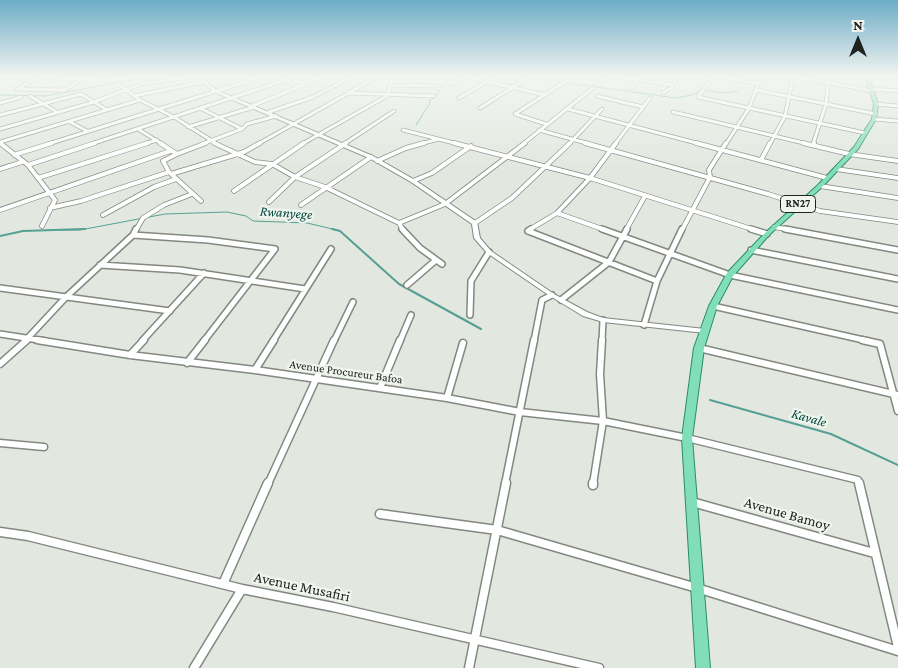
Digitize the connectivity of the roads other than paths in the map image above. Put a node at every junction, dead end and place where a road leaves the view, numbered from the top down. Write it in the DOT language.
graph roads {
  1 [pos="27,108"];
  2 [pos="50,108"];
  3 [pos="71,108"];
  4 [pos="104,108"];
  5 [pos="113,108"];
  6 [pos="159,108"];
  7 [pos="200,108"];
  8 [pos="246,108"];
  9 [pos="259,108"];
  10 [pos="280,108"];
  11 [pos="323,108"];
  12 [pos="365,108"];
  13 [pos="525,108"];
  14 [pos="642,108"];
  15 [pos="749,108"];
  16 [pos="786,108"];
  17 [pos="825,108"];
  18 [pos="843,108"];
  19 [pos="876,108"];
  20 [pos="568,109"];
  21 [pos="602,109"];
  22 [pos="107,110"];
  23 [pos="394,111"];
  24 [pos="57,112"];
  25 [pos="269,112"];
  26 [pos="673,112"];
  27 [pos="0,115"];
  28 [pos="276,116"];
  29 [pos="596,116"];
  30 [pos="785,116"];
  31 [pos="875,116"];
  32 [pos="174,117"];
  33 [pos="220,117"];
  34 [pos="70,122"];
  35 [pos="898,122"];
  36 [pos="546,124"];
  37 [pos="821,124"];
  38 [pos="295,125"];
  39 [pos="629,126"];
  40 [pos="188,127"];
  41 [pos="737,127"];
  42 [pos="0,129"];
  43 [pos="138,129"];
  44 [pos="242,129"];
  45 [pos="403,130"];
  46 [pos="539,130"];
  47 [pos="87,131"];
  48 [pos="865,133"];
  49 [pos="317,134"];
  50 [pos="774,136"];
  51 [pos="439,139"];
  52 [pos="157,140"];
  53 [pos="574,140"];
  54 [pos="210,141"];
  55 [pos="0,142"];
  56 [pos="341,145"];
  57 [pos="813,145"];
  58 [pos="471,146"];
  59 [pos="8,150"];
  60 [pos="610,150"];
  61 [pos="722,150"];
  62 [pos="170,151"];
  63 [pos="0,152"];
  64 [pos="177,154"];
  65 [pos="239,154"];
  66 [pos="850,154"];
  67 [pos="14,155"];
  68 [pos="509,156"];
  69 [pos="371,157"];
  70 [pos="760,160"];
  71 [pos="377,161"];
  72 [pos="898,161"];
  73 [pos="22,162"];
  74 [pos="272,164"];
  75 [pos="28,165"];
  76 [pos="548,166"];
  77 [pos="0,169"];
  78 [pos="836,169"];
  79 [pos="170,173"];
  80 [pos="296,177"];
  81 [pos="710,177"];
  82 [pos="38,178"];
  83 [pos="590,178"];
  84 [pos="827,178"];
  85 [pos="898,178"];
  86 [pos="176,179"];
  87 [pos="413,180"];
  88 [pos="820,186"];
  89 [pos="325,187"];
  90 [pos="234,191"];
  91 [pos="49,192"];
  92 [pos="192,194"];
  93 [pos="645,196"];
  94 [pos="898,198"];
  95 [pos="201,201"];
  96 [pos="269,202"];
  97 [pos="445,204"];
  98 [pos="798,204"];
  99 [pos="301,205"];
  100 [pos="50,208"];
  101 [pos="692,209"];
  102 [pos="0,210"];
  103 [pos="558,213"];
  104 [pos="102,215"];
  105 [pos="898,222"];
  106 [pos="399,223"];
  107 [pos="475,223"];
  108 [pos="42,226"];
  109 [pos="774,227"];
  110 [pos="767,234"];
  111 [pos="132,235"];
  112 [pos="623,236"];
  113 [pos="331,249"];
  114 [pos="751,250"];
  115 [pos="898,250"];
  116 [pos="489,252"];
  117 [pos="672,253"];
  118 [pos="436,260"];
  119 [pos="609,262"];
  120 [pos="442,264"];
  121 [pos="100,265"];
  122 [pos="204,273"];
  123 [pos="730,275"];
  124 [pos="898,279"];
  125 [pos="252,281"];
  126 [pos="657,281"];
  127 [pos="407,285"];
  128 [pos="0,288"];
  129 [pos="305,289"];
  130 [pos="552,295"];
  131 [pos="66,297"];
  132 [pos="561,300"];
  133 [pos="353,302"];
  134 [pos="713,306"];
  135 [pos="898,310"];
  136 [pos="170,311"];
  137 [pos="411,315"];
  138 [pos="470,315"];
  139 [pos="603,320"];
  140 [pos="644,325"];
  141 [pos="705,331"];
  142 [pos="0,334"];
  143 [pos="29,338"];
  144 [pos="463,343"];
  145 [pos="699,348"];
  146 [pos="130,356"];
  147 [pos="187,363"];
  148 [pos="0,364"];
  149 [pos="255,370"];
  150 [pos="315,379"];
  151 [pos="380,388"];
  152 [pos="895,395"];
  153 [pos="447,398"];
  154 [pos="898,411"];
  155 [pos="520,412"];
  156 [pos="603,421"];
  157 [pos="687,438"];
  158 [pos="0,443"];
  159 [pos="44,448"];
  160 [pos="593,485"];
  161 [pos="692,502"];
  162 [pos="380,514"];
  163 [pos="497,530"];
  164 [pos="0,532"];
  165 [pos="874,553"];
  166 [pos="223,584"];
  167 [pos="242,588"];
  168 [pos="698,588"];
  169 [pos="475,640"];
  170 [pos="898,647"];
  171 [pos="898,651"];
  172 [pos="576,665"];
  173 [pos="194,668"];
  174 [pos="469,668"];
  175 [pos="599,668"];
  176 [pos="703,668"];
  1 -- 27 [label="street"];
  2 -- 24 [label="street"];
  3 -- 24 [label="street"];
  4 -- 22 [label="street"];
  5 -- 22 [label="street"];
  6 -- 32 [label="street"];
  6 -- 47 [label="street"];
  7 -- 32 [label="street"];
  7 -- 33 [label="street"];
  8 -- 33 [label="street"];
  9 -- 25 [label="street"];
  10 -- 25 [label="street"];
  11 -- 38 [label="street"];
  12 -- 49 [label="street"];
  13 -- 36 [label="street"];
  14 -- 39 [label="street"];
  15 -- 30 [label="street"];
  15 -- 41 [label="street"];
  16 -- 30 [label="street"];
  17 -- 37 [label="street"];
  18 -- 31 [label="street"];
  19 -- 31 [label="main road"];
  20 -- 29 [label="street"];
  20 -- 36 [label="street"];
  21 -- 29 [label="street"];
  22 -- 34 [label="street"];
  23 -- 56 [label="street"];
  24 -- 42 [label="street"];
  25 -- 28 [label="street"];
  26 -- 41 [label="street"];
  28 -- 38 [label="street"];
  28 -- 44 [label="street"];
  29 -- 39 [label="street"];
  29 -- 53 [label="street"];
  30 -- 37 [label="street"];
  30 -- 50 [label="street"];
  31 -- 35 [label="street"];
  31 -- 48 [label="main road, RN27"];
  32 -- 40 [label="street"];
  32 -- 43 [label="street"];
  33 -- 40 [label="street"];
  33 -- 44 [label="street"];
  34 -- 47 [label="street"];
  34 -- 55 [label="street"];
  36 -- 46 [label="street"];
  37 -- 48 [label="street"];
  37 -- 57 [label="street"];
  38 -- 49 [label="street"];
  38 -- 65 [label="street"];
  39 -- 60 [label="street"];
  39 -- 61 [label="street"];
  40 -- 54 [label="street"];
  41 -- 50 [label="street"];
  41 -- 61 [label="street"];
  43 -- 52 [label="street"];
  43 -- 75 [label="street"];
  44 -- 54 [label="street"];
  45 -- 51 [label="street"];
  46 -- 53 [label="street"];
  46 -- 68 [label="street"];
  47 -- 67 [label="street"];
  48 -- 66 [label="main road, RN27"];
  49 -- 56 [label="street"];
  49 -- 74 [label="street"];
  50 -- 57 [label="street"];
  50 -- 70 [label="street"];
  51 -- 58 [label="street"];
  51 -- 71 [label="street"];
  52 -- 62 [label="street"];
  52 -- 82 [label="street"];
  53 -- 60 [label="street"];
  53 -- 76 [label="street"];
  54 -- 64 [label="street"];
  54 -- 65 [label="street"];
  55 -- 59 [label="street"];
  56 -- 69 [label="street"];
  56 -- 80 [label="street"];
  57 -- 66 [label="street"];
  58 -- 68 [label="street"];
  58 -- 87 [label="street"];
  59 -- 63 [label="street"];
  59 -- 67 [label="street"];
  60 -- 81 [label="street"];
  60 -- 83 [label="street"];
  61 -- 70 [label="street"];
  61 -- 81 [label="street"];
  62 -- 64 [label="street"];
  62 -- 91 [label="street"];
  64 -- 79 [label="street"];
  65 -- 74 [label="street"];
  65 -- 79 [label="street"];
  66 -- 72 [label="street"];
  66 -- 78 [label="main road, RN27"];
  67 -- 73 [label="street"];
  68 -- 76 [label="street"];
  68 -- 97 [label="street"];
  69 -- 71 [label="street"];
  69 -- 89 [label="street"];
  70 -- 84 [label="street"];
  71 -- 87 [label="street"];
  73 -- 75 [label="street"];
  73 -- 77 [label="street"];
  74 -- 80 [label="street"];
  74 -- 90 [label="street"];
  75 -- 82 [label="street"];
  76 -- 83 [label="street"];
  76 -- 107 [label="street"];
  78 -- 84 [label="main road, RN27"];
  78 -- 85 [label="street"];
  79 -- 86 [label="street"];
  79 -- 100 [label="street"];
  80 -- 89 [label="street"];
  80 -- 96 [label="street"];
  81 -- 98 [label="street"];
  81 -- 101 [label="street"];
  82 -- 91 [label="street"];
  83 -- 93 [label="street"];
  83 -- 103 [label="street"];
  84 -- 88 [label="main road, RN27"];
  86 -- 92 [label="street"];
  86 -- 104 [label="street"];
  87 -- 97 [label="street"];
  88 -- 94 [label="street"];
  88 -- 98 [label="main road, RN27"];
  89 -- 99 [label="street"];
  89 -- 106 [label="street"];
  91 -- 100 [label="street"];
  91 -- 102 [label="street"];
  92 -- 95 [label="street"];
  92 -- 111 [label="street"];
  93 -- 101 [label="street"];
  93 -- 112 [label="street"];
  97 -- 106 [label="street"];
  97 -- 107 [label="street"];
  98 -- 105 [label="street"];
  98 -- 109 [label="main road, RN27"];
  100 -- 108 [label="street"];
  101 -- 110 [label="street"];
  101 -- 117 [label="street"];
  103 -- 112 [label="street"];
  103 -- 119 [label="street"];
  106 -- 118 [label="street"];
  107 -- 116 [label="street"];
  109 -- 110 [label="main road, RN27"];
  109 -- 115 [label="street"];
  110 -- 114 [label="main road, RN27"];
  111 -- 121 [label="street"];
  111 -- 125 [label="street"];
  112 -- 117 [label="street"];
  112 -- 119 [label="street"];
  113 -- 129 [label="street"];
  114 -- 123 [label="main road, RN27"];
  114 -- 124 [label="street"];
  116 -- 130 [label="street"];
  116 -- 138 [label="street"];
  117 -- 123 [label="street"];
  117 -- 126 [label="street"];
  118 -- 120 [label="street"];
  118 -- 127 [label="street"];
  119 -- 126 [label="street"];
  119 -- 132 [label="street"];
  121 -- 122 [label="street"];
  121 -- 131 [label="street"];
  122 -- 125 [label="street"];
  122 -- 136 [label="street"];
  123 -- 134 [label="main road, RN27"];
  123 -- 135 [label="street"];
  125 -- 129 [label="street"];
  125 -- 147 [label="street"];
  126 -- 140 [label="street"];
  128 -- 131 [label="street"];
  129 -- 149 [label="street"];
  130 -- 132 [label="street"];
  130 -- 155 [label="street"];
  131 -- 136 [label="street"];
  131 -- 143 [label="street"];
  132 -- 139 [label="street"];
  133 -- 150 [label="street"];
  134 -- 141 [label="main road, RN27"];
  134 -- 152 [label="street"];
  136 -- 146 [label="street"];
  137 -- 151 [label="street"];
  139 -- 140 [label="street"];
  139 -- 156 [label="street"];
  140 -- 141 [label="street"];
  141 -- 145 [label="main road, RN27"];
  142 -- 143 [label="street, Avenue Procureur Bafoa"];
  143 -- 146 [label="street, Avenue Procureur Bafoa"];
  143 -- 148 [label="street"];
  144 -- 153 [label="street"];
  145 -- 152 [label="street"];
  145 -- 157 [label="main road, RN27"];
  146 -- 147 [label="street, Avenue Procureur Bafoa"];
  147 -- 149 [label="street, Avenue Procureur Bafoa"];
  149 -- 150 [label="street, Avenue Procureur Bafoa"];
  150 -- 151 [label="street, Avenue Procureur Bafoa"];
  150 -- 166 [label="street"];
  151 -- 153 [label="street, Avenue Procureur Bafoa"];
  152 -- 154 [label="street"];
  153 -- 155 [label="street, Avenue Procureur Bafoa"];
  155 -- 156 [label="street, Avenue Procureur Bafoa"];
  155 -- 163 [label="street"];
  156 -- 157 [label="street, Avenue Procureur Bafoa"];
  156 -- 160 [label="street"];
  157 -- 161 [label="main road, RN27"];
  157 -- 165 [label="street, Avenue Procureur Bafoa"];
  158 -- 159 [label="street"];
  161 -- 165 [label="street, Avenue Bamoy"];
  161 -- 168 [label="main road, RN27"];
  162 -- 163 [label="street"];
  163 -- 168 [label="street"];
  163 -- 169 [label="street"];
  164 -- 166 [label="street, Avenue Musafiri"];
  165 -- 170 [label="street"];
  166 -- 167 [label="street, Avenue Musafiri"];
  167 -- 169 [label="street, Avenue Musafiri"];
  167 -- 173 [label="street"];
  168 -- 171 [label="street"];
  168 -- 176 [label="main road, RN27"];
  169 -- 172 [label="street, Avenue Musafiri"];
  169 -- 174 [label="street"];
  172 -- 175 [label="street, Avenue Musafiri"];
}
